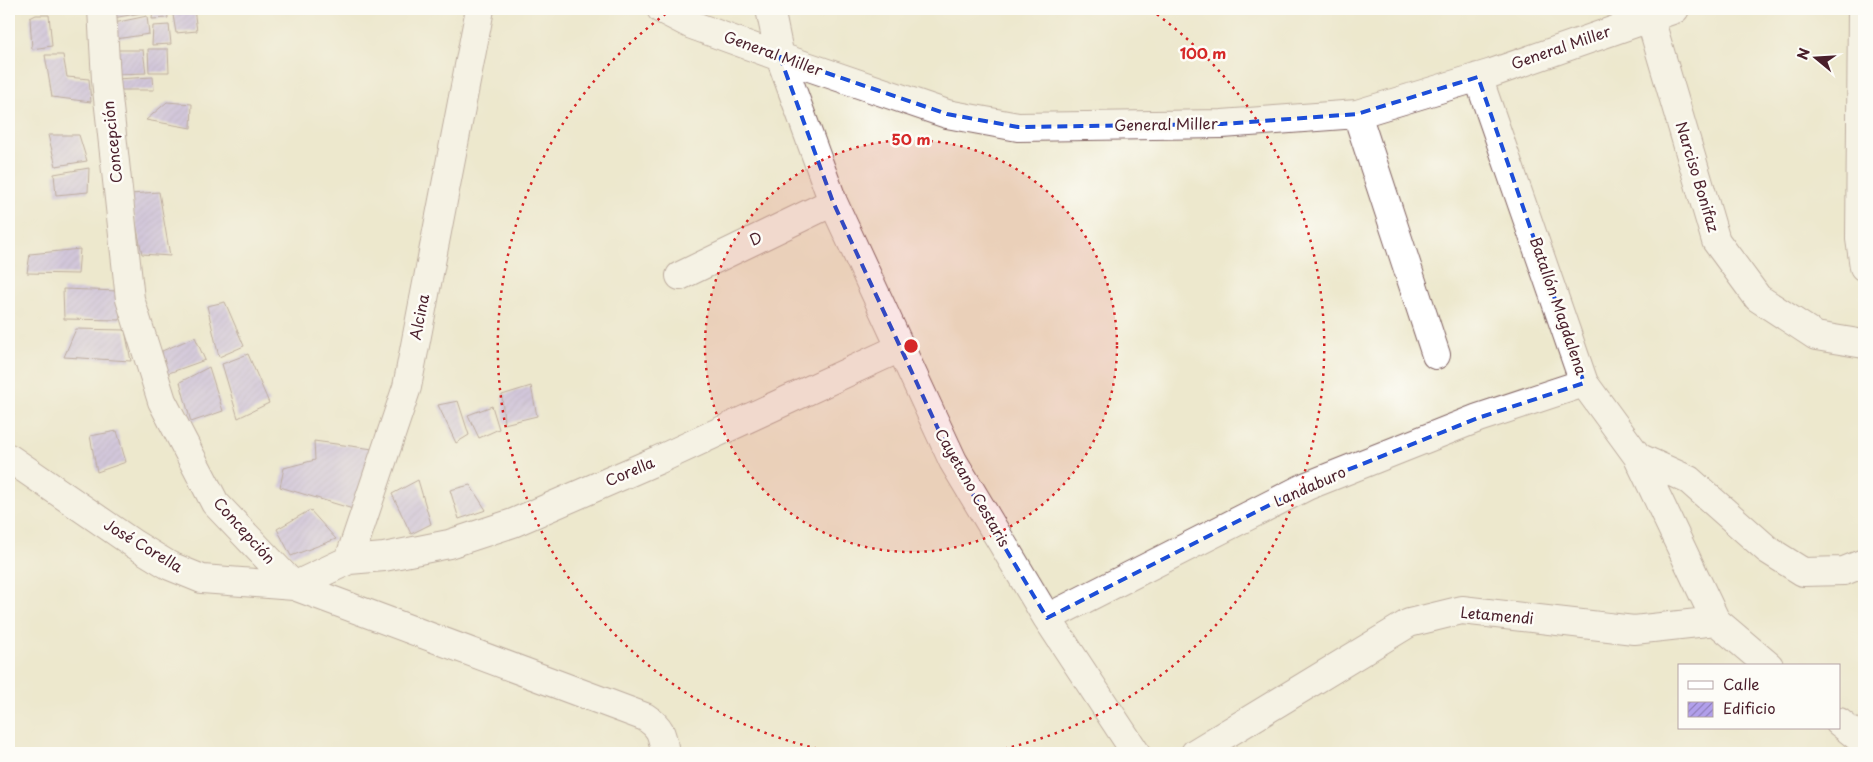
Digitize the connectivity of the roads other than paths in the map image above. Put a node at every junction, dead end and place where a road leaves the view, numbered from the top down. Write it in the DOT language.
graph roads {
  1 [pos="102,9"];
  2 [pos="480,9"];
  3 [pos="661,9"];
  4 [pos="770,9"];
  5 [pos="1675,9"];
  6 [pos="1862,9"];
  7 [pos="1650,18"];
  8 [pos="780,57"];
  9 [pos="1478,77"];
  10 [pos="1356,114"];
  11 [pos="833,202"];
  12 [pos="1864,267"];
  13 [pos="680,276"];
  14 [pos="1864,344"];
  15 [pos="900,348"];
  16 [pos="1436,355"];
  17 [pos="1584,383"];
  18 [pos="1638,457"];
  19 [pos="9,458"];
  20 [pos="349,560"];
  21 [pos="1864,563"];
  22 [pos="294,586"];
  23 [pos="1047,618"];
  24 [pos="1716,622"];
  25 [pos="1767,664"];
  26 [pos="1840,723"];
  27 [pos="1864,742"];
  28 [pos="665,753"];
  29 [pos="1136,753"];
  30 [pos="1195,753"];
  1 -- 22 [label="street, Concepción"];
  2 -- 20 [label="street, Alcina"];
  3 -- 8 [label="street, General Miller"];
  4 -- 8 [label="street, Cayetano Cestaris"];
  5 -- 7 [label="street, General Miller"];
  6 -- 12 [label="street"];
  7 -- 9 [label="street, General Miller"];
  7 -- 14 [label="street, Narciso Bonifaz"];
  8 -- 10 [label="street, General Miller"];
  8 -- 11 [label="street, Cayetano Cestaris"];
  9 -- 10 [label="street, General Miller"];
  9 -- 17 [label="street, Batallón Magdalena"];
  10 -- 16 [label="street"];
  11 -- 13 [label="street, D"];
  11 -- 15 [label="street, Cayetano Cestaris"];
  15 -- 20 [label="street, Corella"];
  15 -- 23 [label="street, Cayetano Cestaris"];
  17 -- 18 [label="street, Batallón Magdalena"];
  17 -- 23 [label="street, Landaburo"];
  18 -- 21 [label="street"];
  18 -- 24 [label="street, Batallón Magdalena"];
  19 -- 22 [label="street, José Corella"];
  20 -- 22 [label="street"];
  22 -- 28 [label="street, Concepción"];
  23 -- 29 [label="street, Cayetano Cestaris"];
  24 -- 25 [label="street, Batallón Magdalena"];
  24 -- 30 [label="street, Letamendi"];
  26 -- 27 [label="street"];
}
